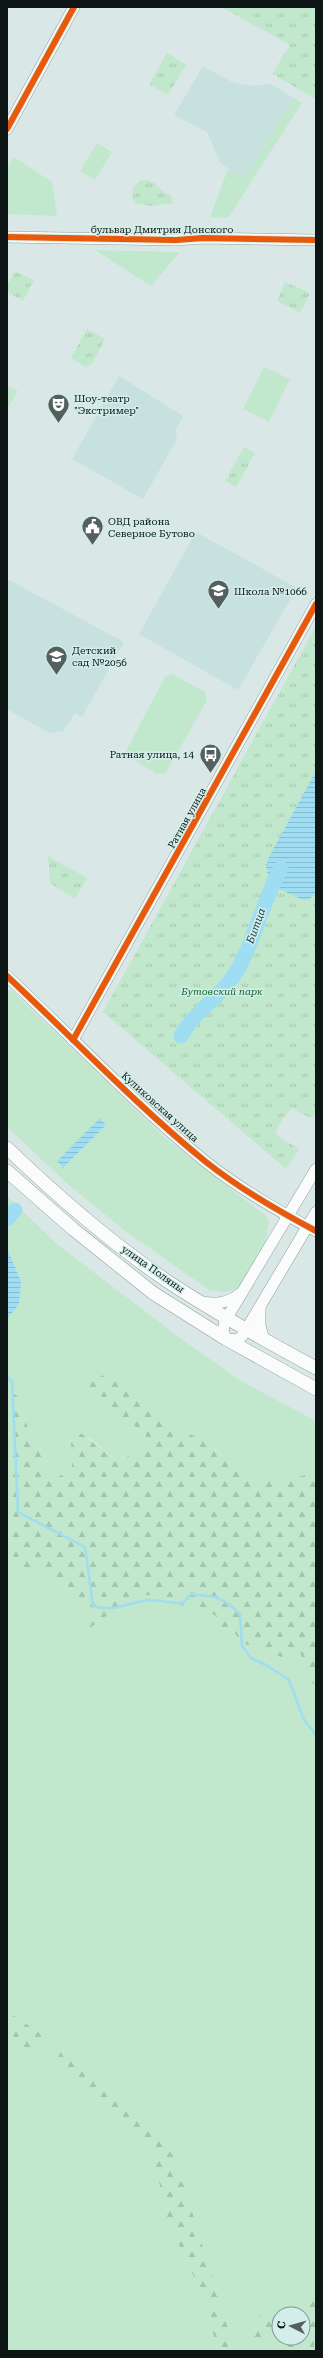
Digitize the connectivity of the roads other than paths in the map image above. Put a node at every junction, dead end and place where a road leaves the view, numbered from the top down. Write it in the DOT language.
graph roads {
  1 [pos="74,7"];
  2 [pos="7,129"];
  3 [pos="7,237"];
  4 [pos="316,240"];
  5 [pos="316,604"];
  6 [pos="7,976"];
  7 [pos="73,1040"];
  8 [pos="7,1148"];
  9 [pos="316,1169"];
  10 [pos="7,1171"];
  11 [pos="316,1212"];
  12 [pos="289,1216"];
  13 [pos="312,1229"];
  14 [pos="244,1290"];
  15 [pos="200,1301"];
  16 [pos="261,1304"];
  17 [pos="227,1318"];
  18 [pos="246,1330"];
  19 [pos="226,1339"];
  20 [pos="264,1340"];
  21 [pos="316,1368"];
  22 [pos="316,1389"];
  1 -- 2 [label="street"];
  3 -- 4 [label="street, бульвар Дмитрия Донского"];
  5 -- 7 [label="street, Ратная улица"];
  6 -- 7 [label="street, Куликовская улица"];
  7 -- 12 [label="street, Куликовская улица"];
  8 -- 15 [label="main road, улица Поляны"];
  9 -- 12 [label="street"];
  10 -- 19 [label="main road, улица Поляны"];
  11 -- 13 [label="street"];
  12 -- 13 [label="street, Куликовская улица"];
  12 -- 14 [label="street"];
  13 -- 16 [label="street"];
  14 -- 15 [label="street"];
  14 -- 17 [label="street"];
  15 -- 17 [label="main road, улица Поляны"];
  16 -- 18 [label="street"];
  16 -- 20 [label="street"];
  17 -- 18 [label="main road, улица Поляны"];
  17 -- 19 [label="street"];
  18 -- 19 [label="street"];
  18 -- 20 [label="main road, улица Поляны"];
  19 -- 22 [label="main road, улица Поляны"];
  20 -- 21 [label="main road, улица Поляны"];
}
